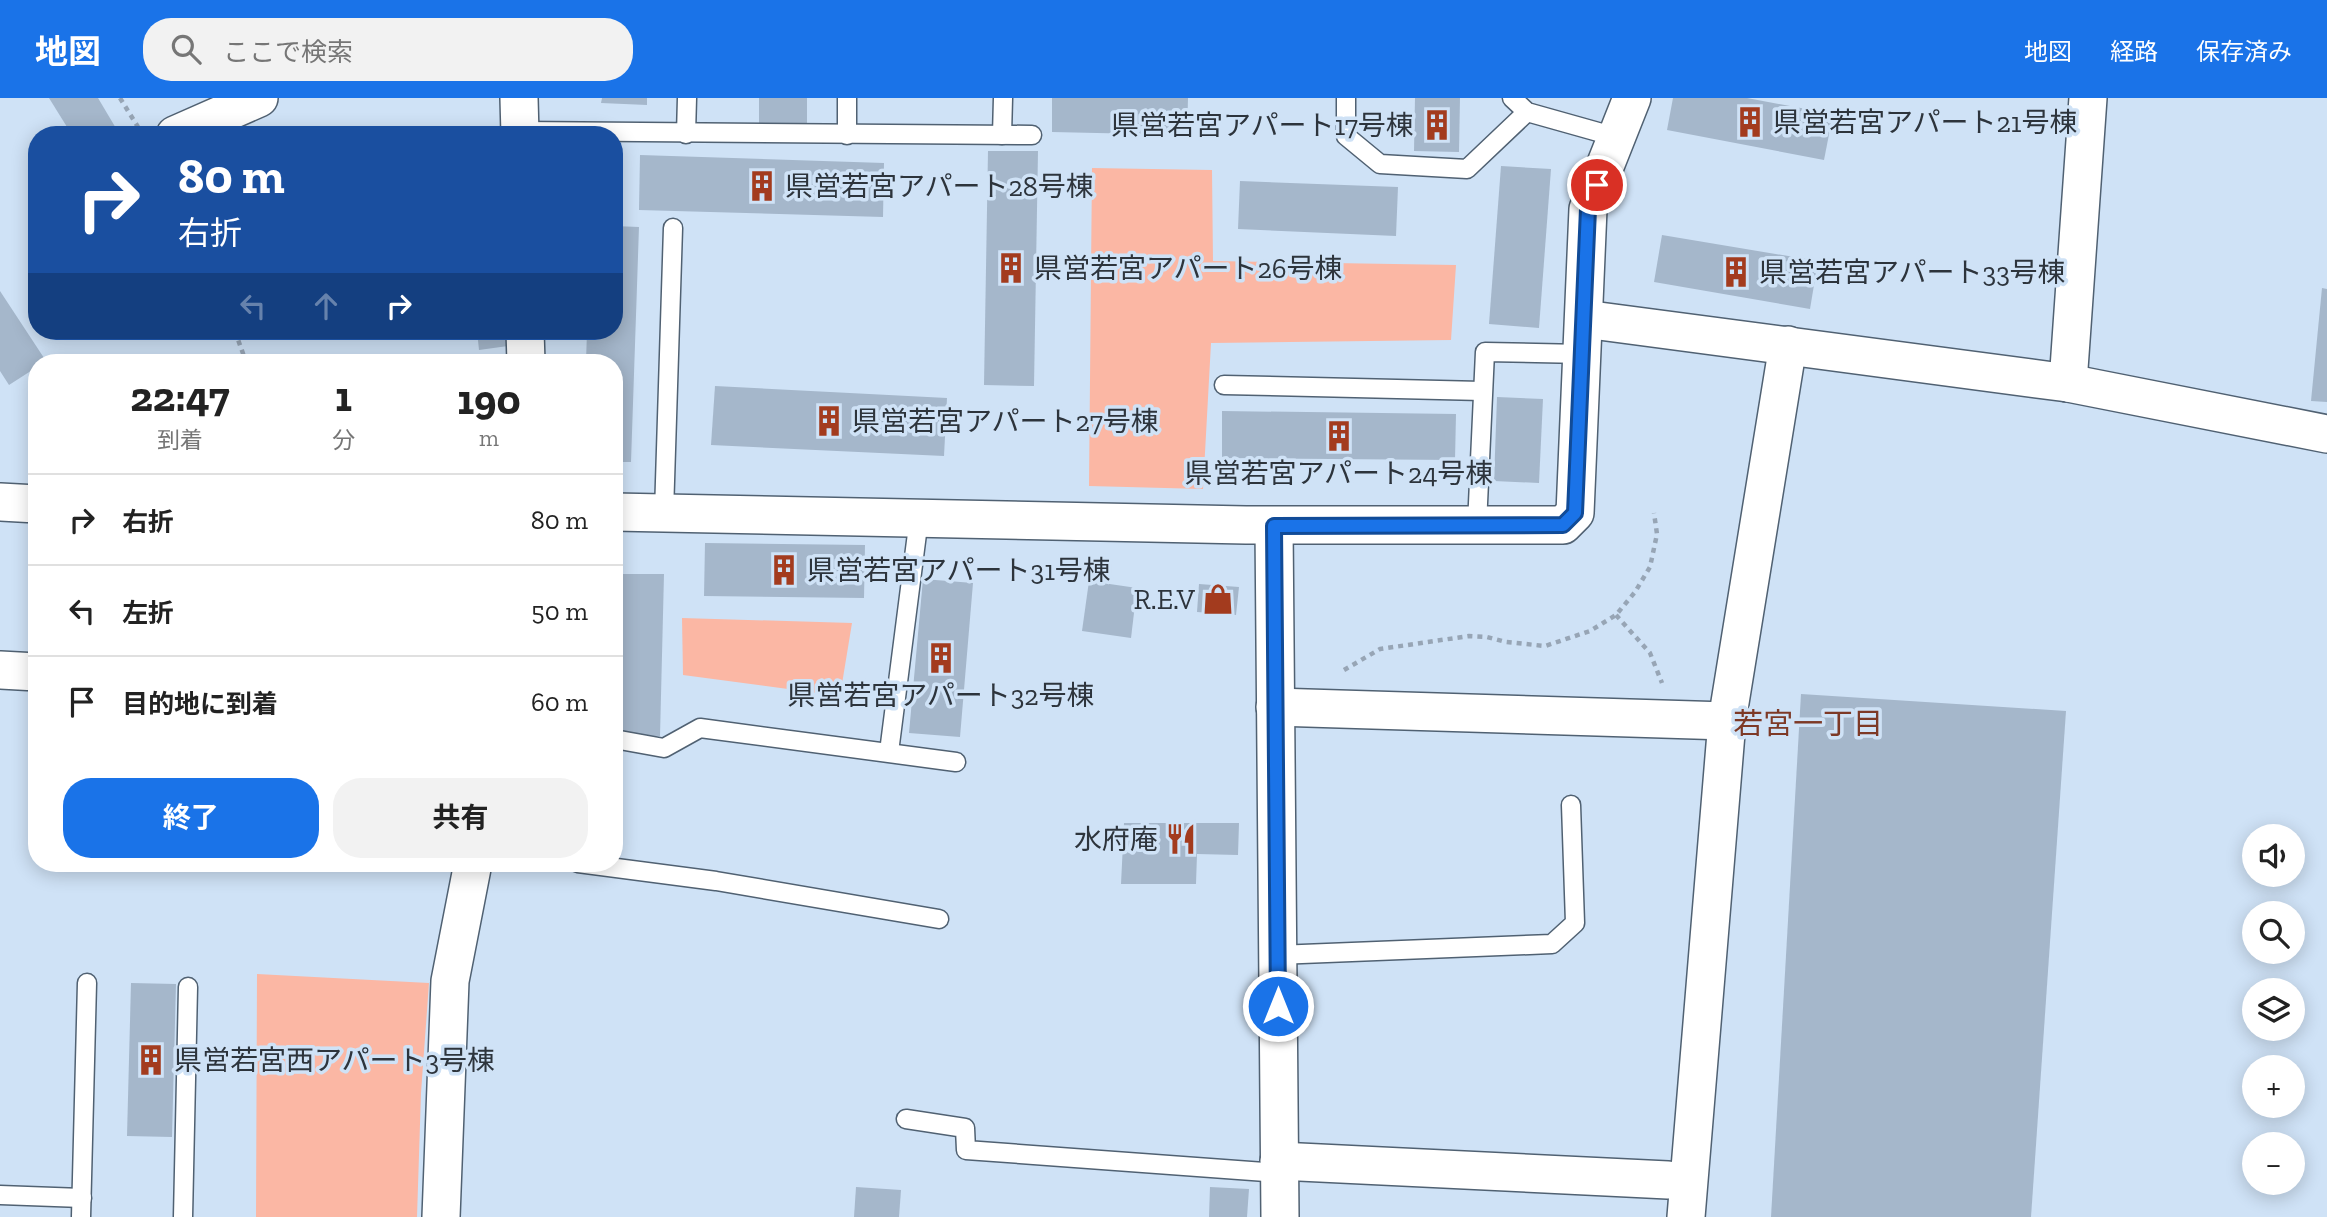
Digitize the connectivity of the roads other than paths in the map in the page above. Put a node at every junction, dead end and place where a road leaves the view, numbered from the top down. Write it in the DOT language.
graph roads {
  1 [pos="259,98"];
  2 [pos="687,98"];
  3 [pos="848,98"];
  4 [pos="1003,98"];
  5 [pos="1346,98"];
  6 [pos="1511,98"];
  7 [pos="1632,98"];
  8 [pos="2088,98"];
  9 [pos="1528,112"];
  10 [pos="519,121"];
  11 [pos="195,126"];
  12 [pos="583,126"];
  13 [pos="623,129"];
  14 [pos="686,134"];
  15 [pos="847,135"];
  16 [pos="1002,135"];
  17 [pos="1032,135"];
  18 [pos="1616,137"];
  19 [pos="673,228"];
  20 [pos="1583,337"];
  21 [pos="1788,345"];
  22 [pos="2068,383"];
  23 [pos="1224,385"];
  24 [pos="1482,391"];
  25 [pos="2327,434"];
  26 [pos="0,502"];
  27 [pos="28,504"];
  28 [pos="623,512"];
  29 [pos="663,513"];
  30 [pos="919,518"];
  31 [pos="1477,525"];
  32 [pos="1274,526"];
  33 [pos="0,670"];
  34 [pos="28,672"];
  35 [pos="1292,707"];
  36 [pos="1727,721"];
  37 [pos="623,741"];
  38 [pos="889,752"];
  39 [pos="956,762"];
  40 [pos="1571,805"];
  41 [pos="623,869"];
  42 [pos="471,872"];
  43 [pos="939,919"];
  44 [pos="1277,955"];
  45 [pos="87,983"];
  46 [pos="188,987"];
  47 [pos="906,1119"];
  48 [pos="1279,1167"];
  49 [pos="1668,1180"];
  50 [pos="0,1195"];
  51 [pos="82,1198"];
  52 [pos="81,1217"];
  53 [pos="183,1217"];
  54 [pos="441,1217"];
  55 [pos="1280,1217"];
  56 [pos="1686,1217"];
  1 -- 11 [label="street"];
  2 -- 14 [label="lane"];
  3 -- 15 [label="lane"];
  4 -- 16 [label="lane"];
  5 -- 9 [label="lane"];
  6 -- 9 [label="lane"];
  7 -- 18 [label="street"];
  8 -- 22 [label="street"];
  9 -- 18 [label="lane"];
  10 -- 12 [label="lane"];
  13 -- 14 [label="lane"];
  14 -- 15 [label="lane"];
  15 -- 16 [label="lane"];
  16 -- 17 [label="lane"];
  18 -- 20 [label="street"];
  19 -- 29 [label="lane"];
  20 -- 21 [label="street"];
  20 -- 24 [label="lane"];
  20 -- 31 [label="street"];
  21 -- 22 [label="street"];
  21 -- 36 [label="street"];
  22 -- 25 [label="street"];
  23 -- 24 [label="lane"];
  24 -- 31 [label="lane"];
  26 -- 27 [label="street"];
  28 -- 29 [label="street"];
  29 -- 30 [label="street"];
  30 -- 32 [label="street"];
  30 -- 38 [label="lane"];
  31 -- 32 [label="street"];
  32 -- 35 [label="street"];
  33 -- 34 [label="street"];
  35 -- 36 [label="street"];
  35 -- 44 [label="street"];
  36 -- 56 [label="street"];
  37 -- 38 [label="lane"];
  38 -- 39 [label="lane"];
  40 -- 44 [label="lane"];
  41 -- 43 [label="lane"];
  42 -- 54 [label="street"];
  44 -- 48 [label="street"];
  45 -- 51 [label="lane"];
  46 -- 53 [label="lane"];
  47 -- 48 [label="lane"];
  48 -- 49 [label="street"];
  48 -- 55 [label="street"];
  50 -- 51 [label="lane"];
  51 -- 52 [label="lane"];
}
